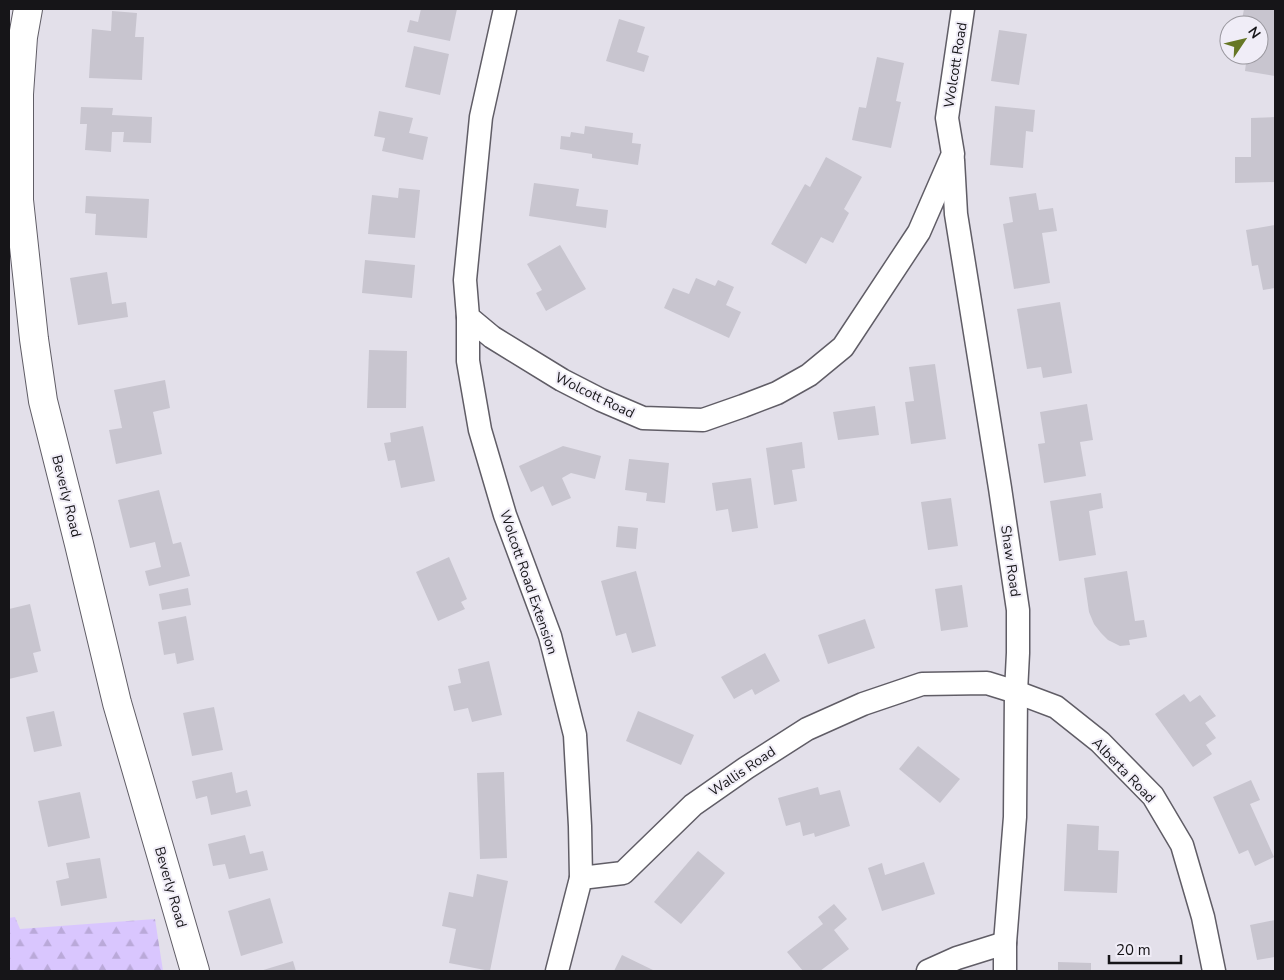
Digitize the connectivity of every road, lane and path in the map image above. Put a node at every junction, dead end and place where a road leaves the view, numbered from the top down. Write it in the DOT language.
graph roads {
  1 [pos="28,9"];
  2 [pos="505,9"];
  3 [pos="963,9"];
  4 [pos="953,154"];
  5 [pos="468,317"];
  6 [pos="1016,692"];
  7 [pos="581,878"];
  8 [pos="1005,943"];
  9 [pos="195,971"];
  10 [pos="557,971"];
  11 [pos="928,971"];
  12 [pos="1005,971"];
  13 [pos="1214,971"];
  1 -- 9 [label="street, Beverly Road"];
  2 -- 5 [label="street"];
  3 -- 4 [label="street, Wolcott Road"];
  4 -- 5 [label="street, Wolcott Road"];
  4 -- 6 [label="street, Shaw Road"];
  5 -- 7 [label="street, Wolcott Road Extension"];
  6 -- 7 [label="street, Wallis Road"];
  6 -- 8 [label="street, Shaw Road"];
  6 -- 13 [label="street, Alberta Road"];
  7 -- 10 [label="street"];
  8 -- 11 [label="street"];
  8 -- 12 [label="street, Shaw Road"];
}
